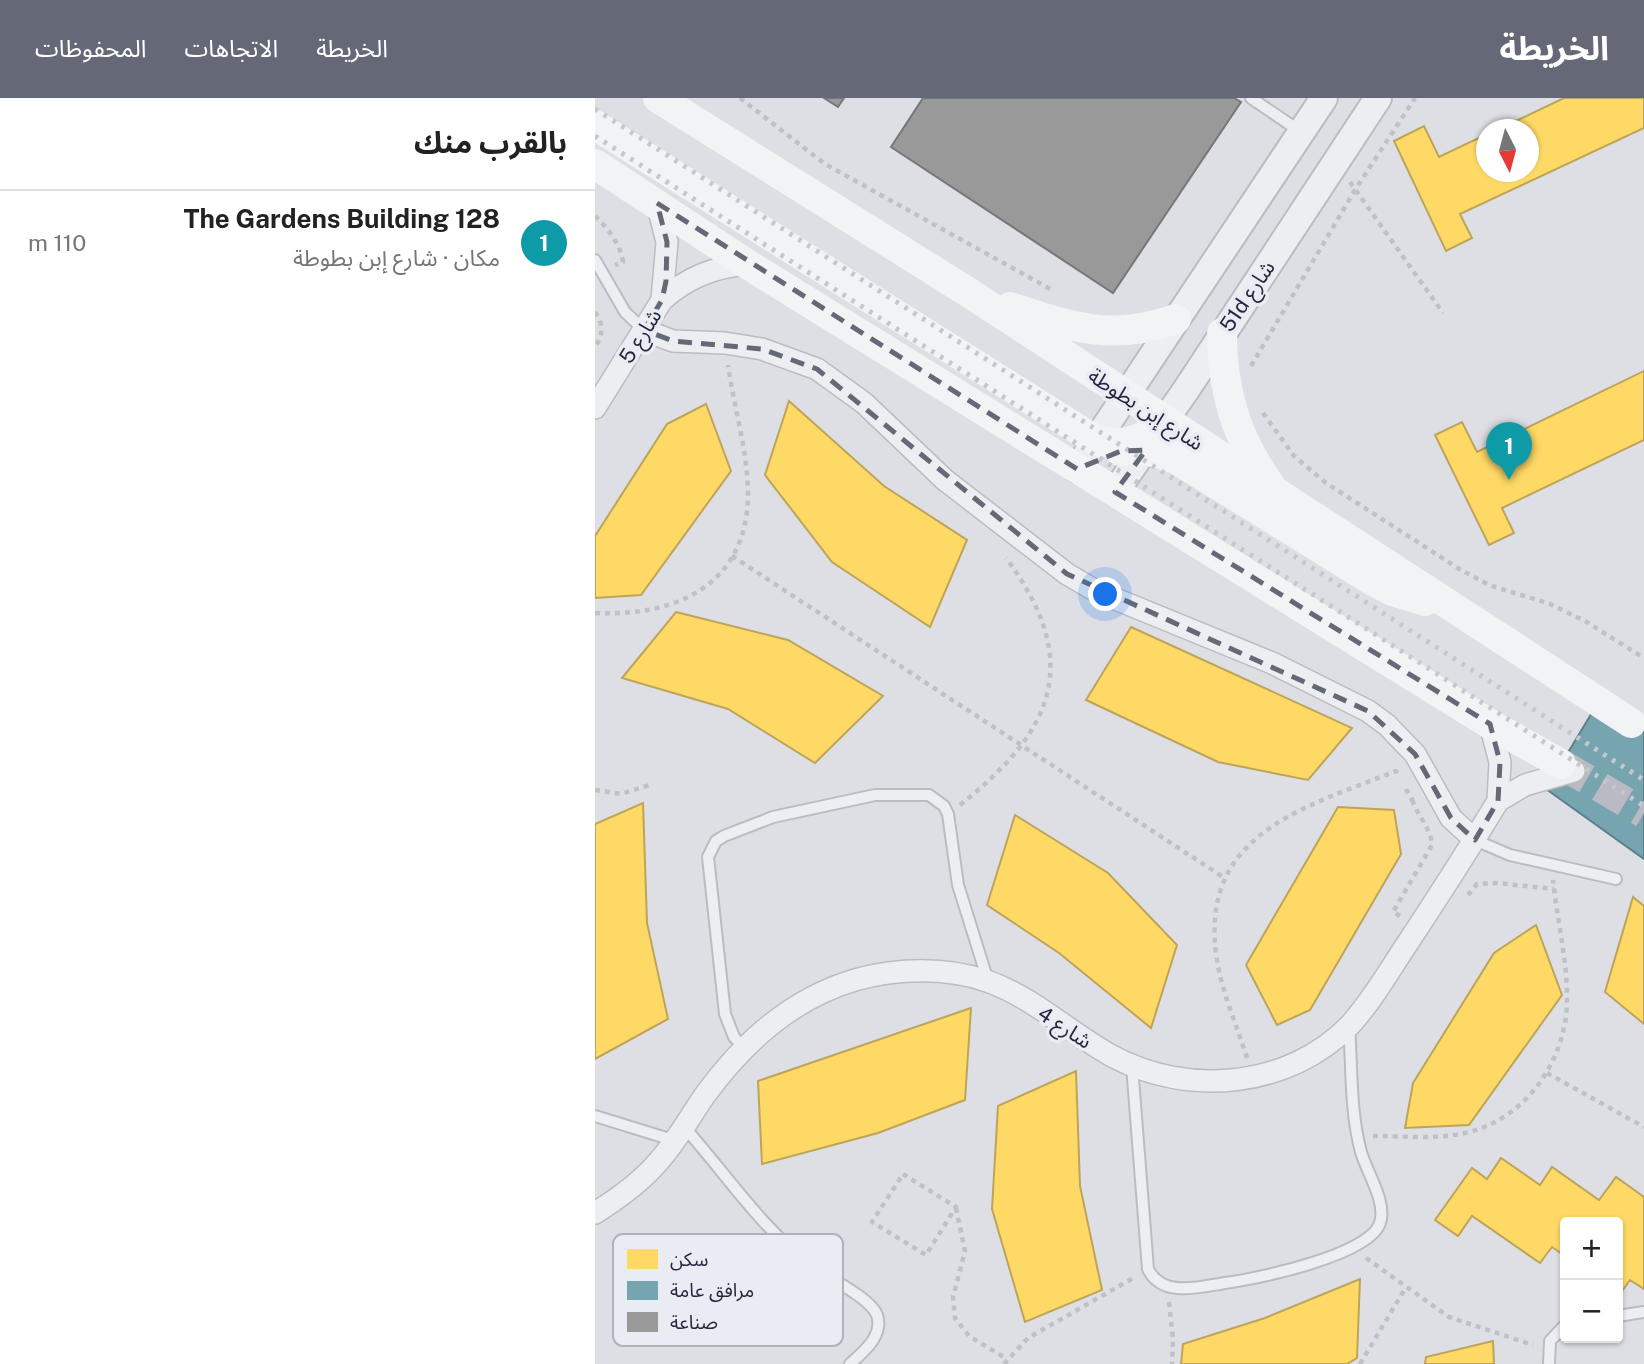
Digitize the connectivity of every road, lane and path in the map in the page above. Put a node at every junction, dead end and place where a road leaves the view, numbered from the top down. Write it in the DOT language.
graph roads {
  1 [pos="658,98"];
  2 [pos="740,98"];
  3 [pos="1251,98"];
  4 [pos="1324,98"];
  5 [pos="1378,98"];
  6 [pos="1415,98"];
  7 [pos="595,125"];
  8 [pos="1301,132"];
  9 [pos="1337,160"];
  10 [pos="595,164"];
  11 [pos="1355,190"];
  12 [pos="657,203"];
  13 [pos="595,216"];
  14 [pos="747,264"];
  15 [pos="598,265"];
  16 [pos="971,294"];
  17 [pos="1064,297"];
  18 [pos="662,300"];
  19 [pos="595,312"];
  20 [pos="1443,313"];
  21 [pos="1176,319"];
  22 [pos="644,330"];
  23 [pos="1222,333"];
  24 [pos="725,343"];
  25 [pos="595,347"];
  26 [pos="716,366"];
  27 [pos="728,367"];
  28 [pos="1250,367"];
  29 [pos="1125,395"];
  30 [pos="1229,402"];
  31 [pos="595,408"];
  32 [pos="1163,421"];
  33 [pos="1095,440"];
  34 [pos="1146,450"];
  35 [pos="1077,468"];
  36 [pos="1115,492"];
  37 [pos="1277,493"];
  38 [pos="996,549"];
  39 [pos="732,556"];
  40 [pos="1450,604"];
  41 [pos="595,613"];
  42 [pos="1644,658"];
  43 [pos="1631,723"];
  44 [pos="1490,724"];
  45 [pos="1022,746"];
  46 [pos="1567,768"];
  47 [pos="653,785"];
  48 [pos="595,790"];
  49 [pos="1434,790"];
  50 [pos="1498,801"];
  51 [pos="948,814"];
  52 [pos="1475,840"];
  53 [pos="1551,862"];
  54 [pos="1226,879"];
  55 [pos="1616,879"];
  56 [pos="988,981"];
  57 [pos="1349,1025"];
  58 [pos="744,1048"];
  59 [pos="1132,1066"];
  60 [pos="1547,1073"];
  61 [pos="1253,1077"];
  62 [pos="595,1116"];
  63 [pos="1644,1127"];
  64 [pos="680,1135"];
  65 [pos="1357,1136"];
  66 [pos="956,1207"];
  67 [pos="595,1213"];
  68 [pos="775,1234"];
  69 [pos="1352,1247"];
  70 [pos="1148,1269"];
  71 [pos="843,1286"];
  72 [pos="1167,1287"];
  73 [pos="1406,1287"];
  74 [pos="1644,1312"];
  75 [pos="1623,1315"];
  76 [pos="1560,1329"];
  77 [pos="1548,1349"];
  78 [pos="1005,1361"];
  79 [pos="850,1364"];
  80 [pos="1172,1364"];
  81 [pos="1360,1364"];
  82 [pos="1549,1364"];
  1 -- 16 [label="main road, شارع إبن بطوطة"];
  2 -- 17 [label="path"];
  3 -- 8 [label="lane"];
  4 -- 8 [label="street"];
  5 -- 9 [label="street, 51d شارع"];
  6 -- 11 [label="path"];
  7 -- 33 [label="main road"];
  8 -- 21 [label="street"];
  9 -- 11 [label="path"];
  9 -- 23 [label="street, 51d شارع"];
  10 -- 12 [label="main road"];
  11 -- 20 [label="path"];
  11 -- 28 [label="path"];
  12 -- 14 [label="main road"];
  12 -- 18 [label="street, شارع 5"];
  13 -- 15 [label="path"];
  14 -- 18 [label="street, شارع 5"];
  14 -- 35 [label="main road"];
  15 -- 22 [label="lane"];
  16 -- 21 [label="main road"];
  16 -- 29 [label="main road, شارع إبن بطوطة"];
  18 -- 22 [label="street, شارع 5"];
  19 -- 25 [label="path"];
  21 -- 29 [label="street"];
  22 -- 24 [label="street"];
  22 -- 31 [label="street, شارع 5"];
  23 -- 30 [label="main road"];
  23 -- 32 [label="street, 51d شارع"];
  24 -- 27 [label="path"];
  24 -- 49 [label="street"];
  26 -- 27 [label="path"];
  27 -- 39 [label="path"];
  29 -- 32 [label="main road, شارع إبن بطوطة"];
  29 -- 33 [label="street"];
  30 -- 37 [label="main road"];
  30 -- 42 [label="path"];
  32 -- 33 [label="main road"];
  32 -- 34 [label="street, 51d شارع"];
  32 -- 37 [label="main road, شارع إبن بطوطة"];
  33 -- 35 [label="street"];
  34 -- 35 [label="main road"];
  34 -- 36 [label="street, 51d شارع"];
  34 -- 40 [label="main road"];
  35 -- 36 [label="main road"];
  36 -- 44 [label="main road"];
  37 -- 40 [label="main road, شارع إبن بطوطة"];
  38 -- 45 [label="path"];
  39 -- 41 [label="path"];
  39 -- 45 [label="path"];
  40 -- 43 [label="main road, شارع إبن بطوطة"];
  44 -- 46 [label="main road"];
  44 -- 50 [label="street, شارع 4"];
  45 -- 51 [label="path"];
  45 -- 54 [label="path"];
  46 -- 50 [label="street"];
  47 -- 48 [label="path"];
  49 -- 52 [label="street"];
  49 -- 54 [label="path"];
  50 -- 52 [label="street, شارع 4"];
  51 -- 56 [label="lane"];
  51 -- 58 [label="lane"];
  52 -- 53 [label="lane"];
  52 -- 57 [label="street, شارع 4"];
  53 -- 55 [label="lane"];
  53 -- 60 [label="path"];
  54 -- 61 [label="path"];
  56 -- 58 [label="street, شارع 4"];
  56 -- 59 [label="street, شارع 4"];
  57 -- 61 [label="street, شارع 4"];
  57 -- 65 [label="lane"];
  58 -- 64 [label="street, شارع 4"];
  59 -- 61 [label="street, شارع 4"];
  59 -- 70 [label="lane"];
  60 -- 63 [label="path"];
  60 -- 65 [label="path"];
  62 -- 64 [label="lane"];
  64 -- 67 [label="street, شارع 4"];
  64 -- 68 [label="lane"];
  65 -- 69 [label="lane"];
  66 -- 66 [label="path"];
  66 -- 78 [label="path"];
  69 -- 72 [label="lane"];
  69 -- 73 [label="path"];
  70 -- 72 [label="lane"];
  70 -- 78 [label="path"];
  71 -- 79 [label="lane"];
  72 -- 80 [label="path"];
  73 -- 77 [label="path"];
  73 -- 81 [label="path"];
  74 -- 75 [label="lane"];
  76 -- 77 [label="lane"];
  77 -- 82 [label="lane"];
}
